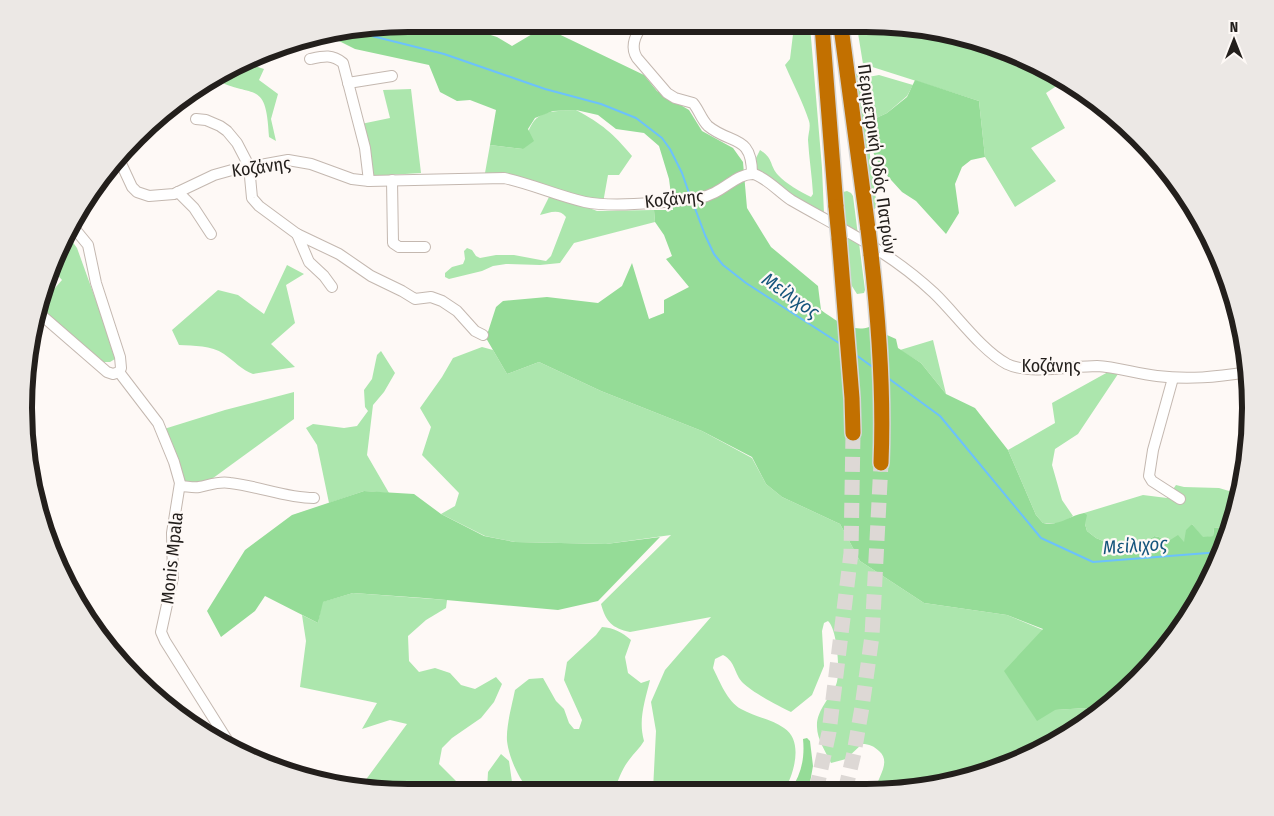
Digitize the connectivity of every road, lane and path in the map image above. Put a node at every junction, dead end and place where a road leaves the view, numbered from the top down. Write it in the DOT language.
graph roads {
  1 [pos="639,32"];
  2 [pos="822,32"];
  3 [pos="842,32"];
  4 [pos="310,58"];
  5 [pos="392,76"];
  6 [pos="348,83"];
  7 [pos="196,119"];
  8 [pos="122,165"];
  9 [pos="249,166"];
  10 [pos="752,174"];
  11 [pos="369,180"];
  12 [pos="392,180"];
  13 [pos="178,192"];
  14 [pos="77,232"];
  15 [pos="211,234"];
  16 [pos="296,234"];
  17 [pos="425,247"];
  18 [pos="332,287"];
  19 [pos="44,317"];
  20 [pos="483,335"];
  21 [pos="119,372"];
  22 [pos="1240,373"];
  23 [pos="1174,378"];
  24 [pos="853,433"];
  25 [pos="881,463"];
  26 [pos="180,486"];
  27 [pos="314,498"];
  28 [pos="1180,499"];
  29 [pos="223,734"];
  1 -- 10 [label="street"];
  2 -- 24 [label="highway, bridge"];
  3 -- 25 [label="highway, Περιμετρική Οδός Πατρών, bridge"];
  4 -- 6 [label="street"];
  5 -- 6 [label="street"];
  6 -- 11 [label="street"];
  7 -- 9 [label="street"];
  8 -- 13 [label="street, Κοζάνης"];
  9 -- 11 [label="street, Κοζάνης"];
  9 -- 13 [label="street, Κοζάνης"];
  9 -- 16 [label="street"];
  10 -- 12 [label="street, Κοζάνης"];
  10 -- 23 [label="street, Κοζάνης"];
  11 -- 12 [label="street, Κοζάνης"];
  12 -- 17 [label="street"];
  13 -- 15 [label="street"];
  14 -- 21 [label="street"];
  16 -- 18 [label="street"];
  16 -- 20 [label="street"];
  19 -- 21 [label="street"];
  21 -- 26 [label="street, Monis Mpala"];
  22 -- 23 [label="street, Κοζάνης"];
  23 -- 28 [label="street"];
  26 -- 27 [label="street"];
  26 -- 29 [label="street, Monis Mpala"];
}
